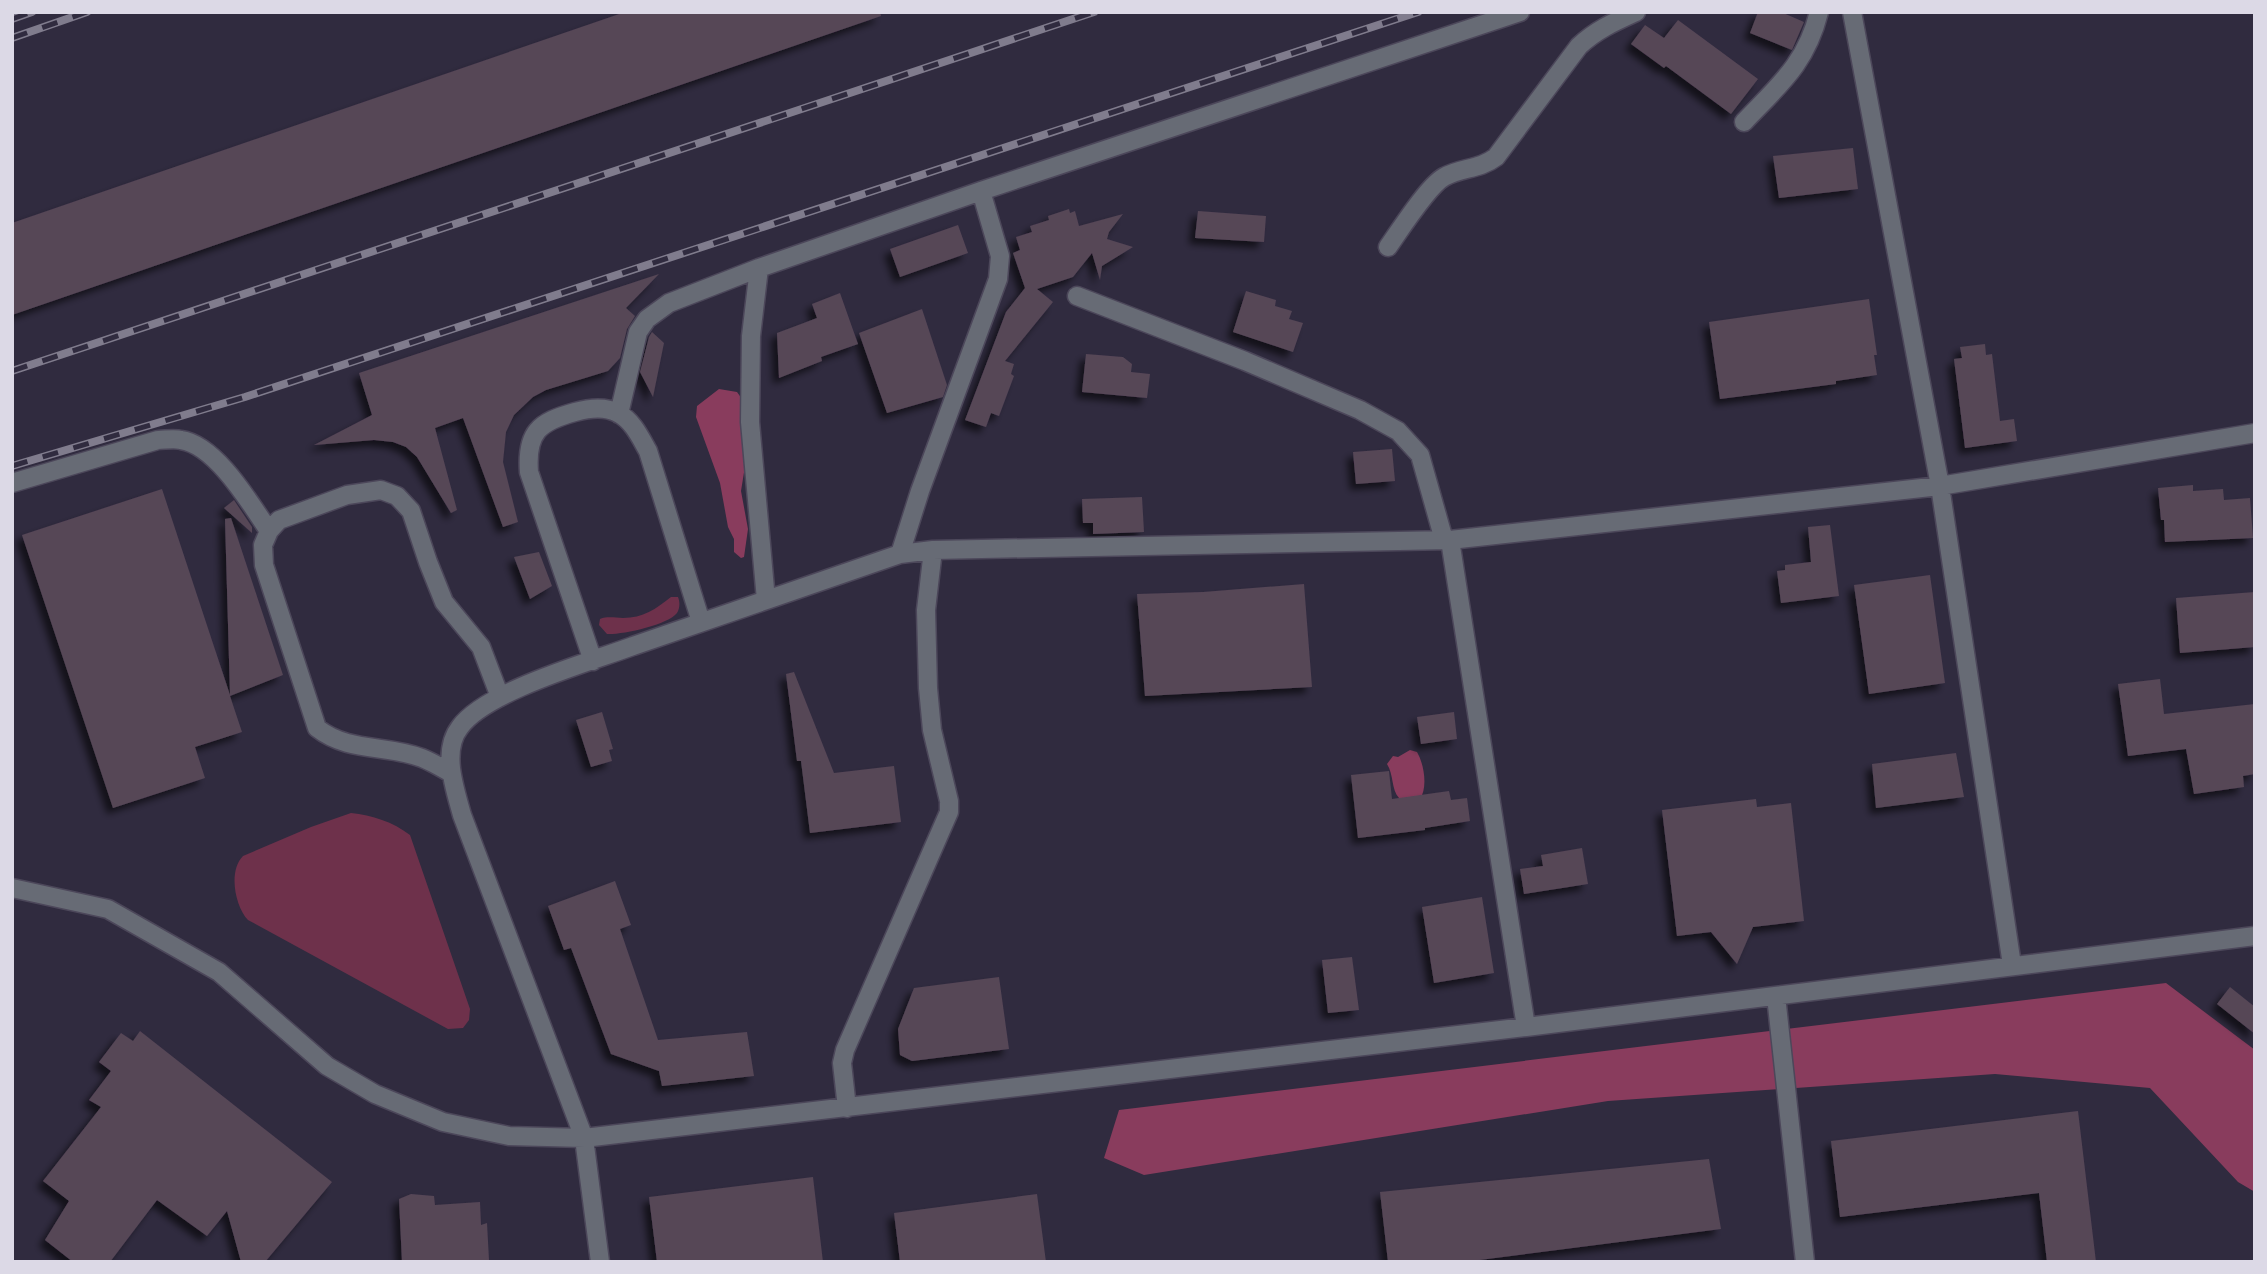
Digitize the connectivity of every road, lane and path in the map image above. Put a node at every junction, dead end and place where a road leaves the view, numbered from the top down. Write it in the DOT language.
graph roads {
  1 [pos="1520,12"];
  2 [pos="1636,12"];
  3 [pos="1819,12"];
  4 [pos="1852,12"];
  5 [pos="1744,122"];
  6 [pos="981,191"];
  7 [pos="1388,247"];
  8 [pos="759,268"];
  9 [pos="1077,296"];
  10 [pos="619,414"];
  11 [pos="2255,433"];
  12 [pos="12,483"];
  13 [pos="1940,486"];
  14 [pos="269,531"];
  15 [pos="1447,540"];
  16 [pos="933,550"];
  17 [pos="901,554"];
  18 [pos="766,600"];
  19 [pos="701,622"];
  20 [pos="593,661"];
  21 [pos="499,697"];
  22 [pos="452,773"];
  23 [pos="12,888"];
  24 [pos="2255,936"];
  25 [pos="2012,965"];
  26 [pos="1776,996"];
  27 [pos="1526,1027"];
  28 [pos="847,1108"];
  29 [pos="584,1138"];
  30 [pos="600,1262"];
  31 [pos="1805,1262"];
  1 -- 6 [label="street"];
  2 -- 7 [label="street"];
  3 -- 5 [label="street"];
  4 -- 13 [label="street"];
  6 -- 8 [label="street"];
  6 -- 17 [label="street"];
  8 -- 10 [label="street"];
  8 -- 18 [label="street"];
  9 -- 15 [label="street"];
  10 -- 19 [label="street"];
  10 -- 20 [label="street"];
  11 -- 13 [label="street"];
  12 -- 14 [label="street"];
  13 -- 15 [label="street"];
  13 -- 25 [label="street"];
  14 -- 21 [label="street"];
  14 -- 22 [label="street"];
  15 -- 16 [label="street"];
  15 -- 27 [label="street"];
  16 -- 17 [label="street"];
  16 -- 28 [label="street"];
  17 -- 18 [label="street"];
  18 -- 19 [label="street"];
  19 -- 20 [label="street"];
  20 -- 21 [label="street"];
  21 -- 22 [label="street"];
  22 -- 29 [label="street"];
  23 -- 29 [label="street"];
  24 -- 25 [label="street"];
  25 -- 26 [label="street"];
  26 -- 27 [label="street"];
  26 -- 31 [label="street"];
  27 -- 28 [label="street"];
  28 -- 29 [label="street"];
  29 -- 30 [label="street"];
}
